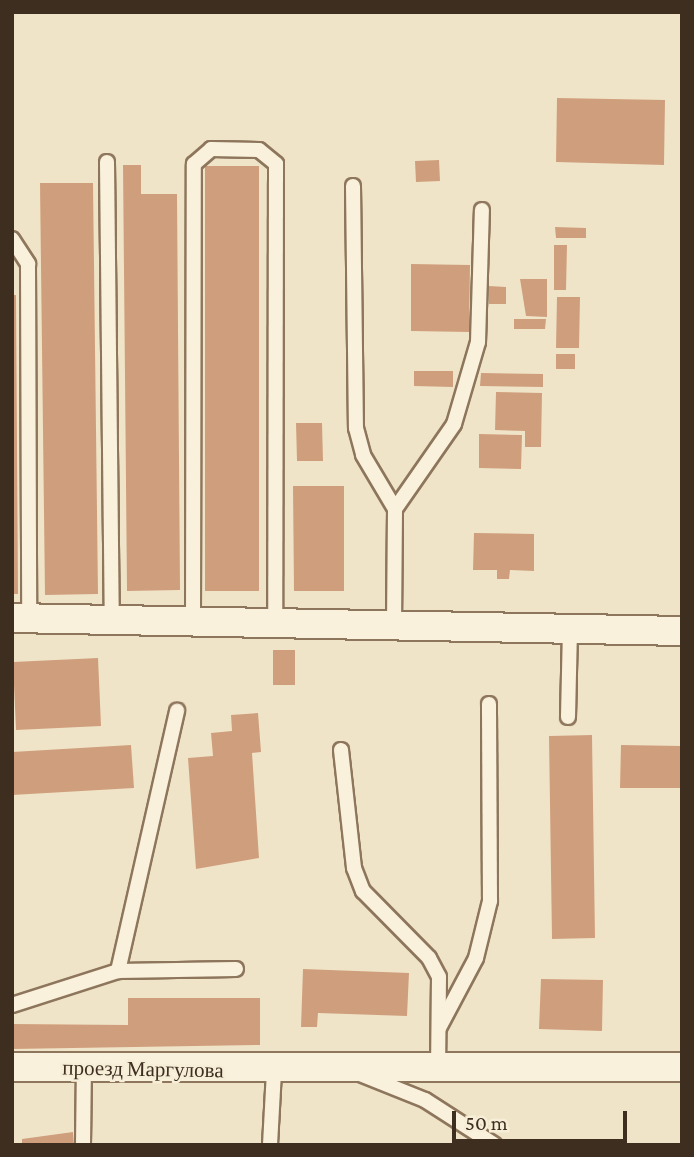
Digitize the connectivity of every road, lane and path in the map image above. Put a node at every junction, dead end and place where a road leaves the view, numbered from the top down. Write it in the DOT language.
graph roads {
  1 [pos="107,162"];
  2 [pos="353,186"];
  3 [pos="482,210"];
  4 [pos="12,239"];
  5 [pos="395,509"];
  6 [pos="21,618"];
  7 [pos="112,620"];
  8 [pos="193,621"];
  9 [pos="275,622"];
  10 [pos="394,625"];
  11 [pos="570,629"];
  12 [pos="682,631"];
  13 [pos="489,704"];
  14 [pos="177,711"];
  15 [pos="568,717"];
  16 [pos="341,750"];
  17 [pos="236,969"];
  18 [pos="118,971"];
  19 [pos="12,1005"];
  20 [pos="439,1029"];
  21 [pos="12,1067"];
  22 [pos="438,1067"];
  23 [pos="682,1067"];
  24 [pos="84,1068"];
  25 [pos="274,1071"];
  26 [pos="352,1071"];
  27 [pos="83,1145"];
  28 [pos="270,1145"];
  29 [pos="495,1145"];
  1 -- 7 [label="lane"];
  2 -- 5 [label="lane"];
  3 -- 5 [label="lane"];
  4 -- 6 [label="lane"];
  5 -- 10 [label="lane"];
  6 -- 7 [label="street"];
  7 -- 8 [label="street"];
  8 -- 9 [label="street"];
  8 -- 9 [label="lane"];
  9 -- 10 [label="street"];
  10 -- 11 [label="street"];
  11 -- 12 [label="street"];
  11 -- 15 [label="lane"];
  13 -- 20 [label="lane"];
  14 -- 18 [label="lane"];
  16 -- 20 [label="lane"];
  17 -- 18 [label="lane"];
  18 -- 19 [label="lane"];
  20 -- 22 [label="lane"];
  21 -- 24 [label="street, проезд Маргулова"];
  22 -- 23 [label="street, проезд Маргулова"];
  22 -- 26 [label="street, проезд Маргулова"];
  24 -- 25 [label="street, проезд Маргулова"];
  24 -- 27 [label="lane"];
  25 -- 26 [label="street, проезд Маргулова"];
  25 -- 28 [label="lane"];
  26 -- 29 [label="lane"];
}
